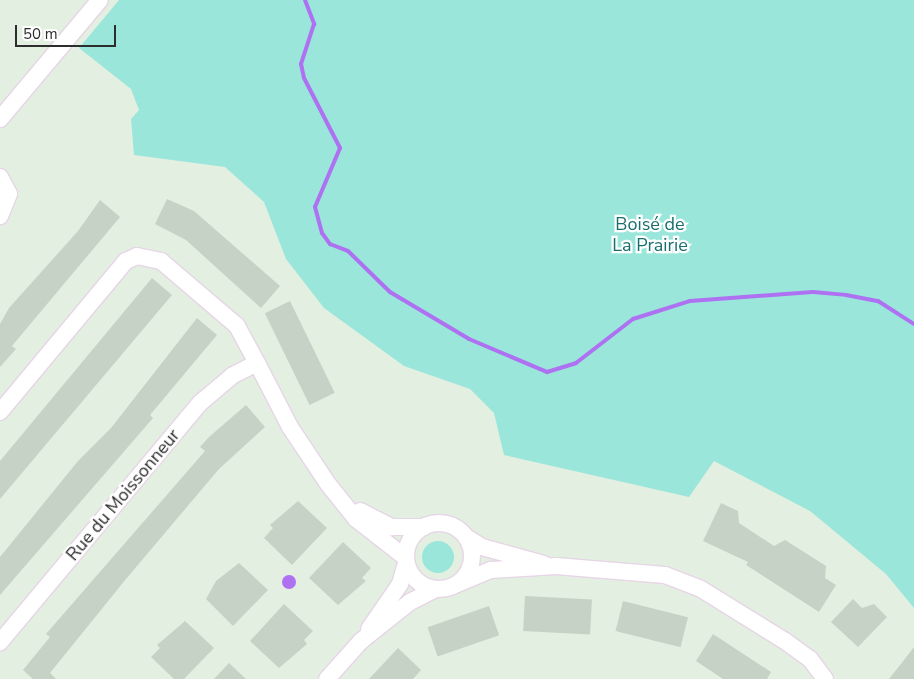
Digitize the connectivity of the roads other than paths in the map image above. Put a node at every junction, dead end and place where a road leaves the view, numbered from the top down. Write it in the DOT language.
graph roads {
  1 [pos="100,0"];
  2 [pos="0,119"];
  3 [pos="0,177"];
  4 [pos="0,216"];
  5 [pos="257,363"];
  6 [pos="0,412"];
  7 [pos="339,498"];
  8 [pos="425,526"];
  9 [pos="466,537"];
  10 [pos="406,561"];
  11 [pos="556,566"];
  12 [pos="454,586"];
  13 [pos="435,589"];
  14 [pos="361,641"];
  15 [pos="0,642"];
  16 [pos="327,679"];
  17 [pos="825,679"];
  1 -- 2 [label="street"];
  3 -- 4 [label="street"];
  5 -- 6 [label="street"];
  5 -- 7 [label="street"];
  5 -- 15 [label="street, Rue du Moissonneur"];
  7 -- 8 [label="street"];
  7 -- 10 [label="street"];
  8 -- 9 [label="street"];
  8 -- 10 [label="street"];
  9 -- 11 [label="street"];
  9 -- 12 [label="street"];
  10 -- 13 [label="street"];
  10 -- 14 [label="street"];
  11 -- 12 [label="street"];
  11 -- 17 [label="street"];
  12 -- 13 [label="street"];
  13 -- 14 [label="street"];
  14 -- 16 [label="street"];
}
